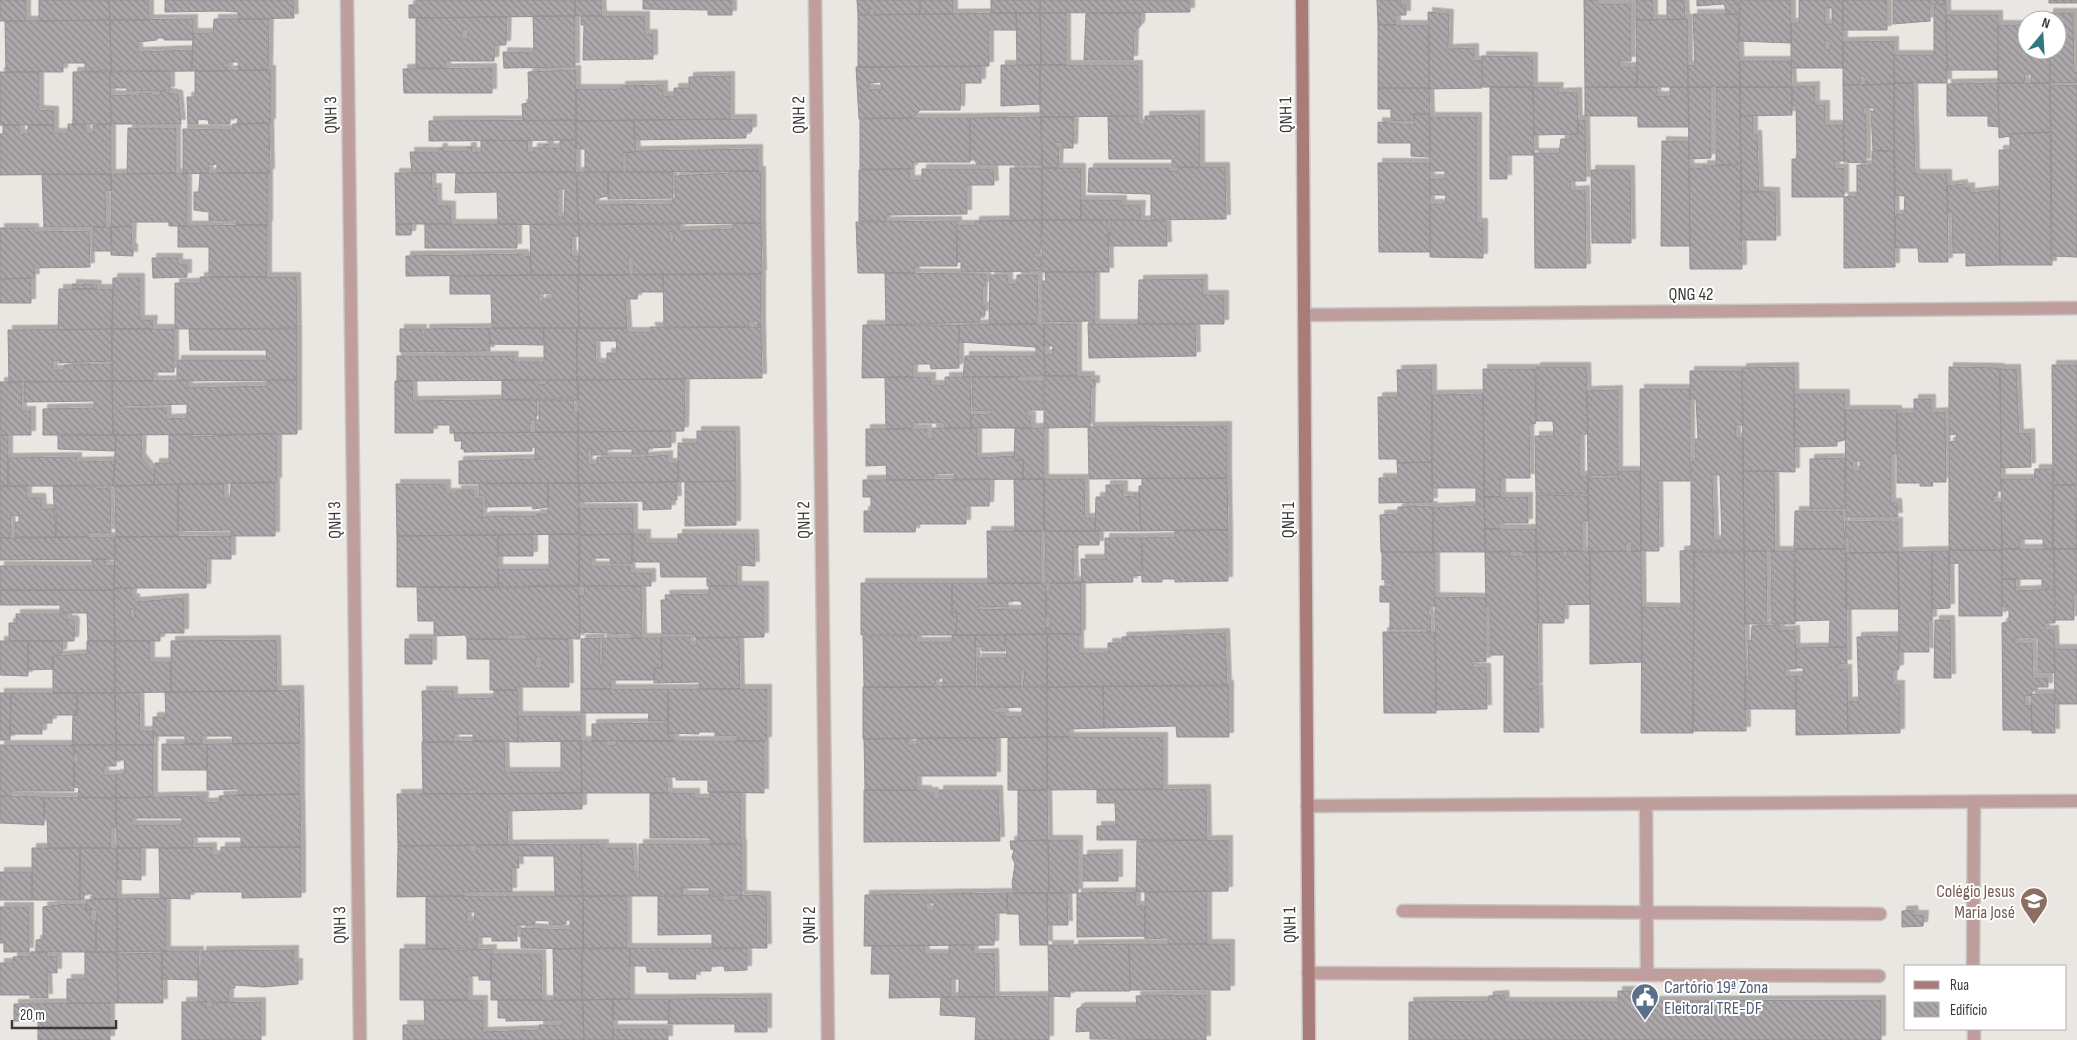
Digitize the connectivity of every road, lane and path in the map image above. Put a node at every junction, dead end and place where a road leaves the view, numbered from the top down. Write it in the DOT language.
graph roads {
  1 [pos="347,0"];
  2 [pos="815,0"];
  3 [pos="1302,0"];
  4 [pos="2077,308"];
  5 [pos="1305,315"];
  6 [pos="2077,801"];
  7 [pos="1974,802"];
  8 [pos="1646,804"];
  9 [pos="1307,806"];
  10 [pos="1402,911"];
  11 [pos="1646,913"];
  12 [pos="1880,914"];
  13 [pos="1973,965"];
  14 [pos="1308,973"];
  15 [pos="1647,975"];
  16 [pos="1880,976"];
  17 [pos="360,1040"];
  18 [pos="828,1040"];
  19 [pos="1309,1040"];
  1 -- 17 [label="street, QNH 3"];
  2 -- 18 [label="street, QNH 2"];
  3 -- 5 [label="street, QNH 1"];
  4 -- 5 [label="street, QNG 42"];
  5 -- 9 [label="street, QNH 1"];
  6 -- 7 [label="street"];
  7 -- 8 [label="street"];
  7 -- 13 [label="street"];
  8 -- 9 [label="street"];
  8 -- 11 [label="street"];
  9 -- 14 [label="street, QNH 1"];
  10 -- 11 [label="street"];
  11 -- 12 [label="street"];
  11 -- 15 [label="street"];
  14 -- 15 [label="street"];
  14 -- 19 [label="street, QNH 1"];
  15 -- 16 [label="street"];
}
